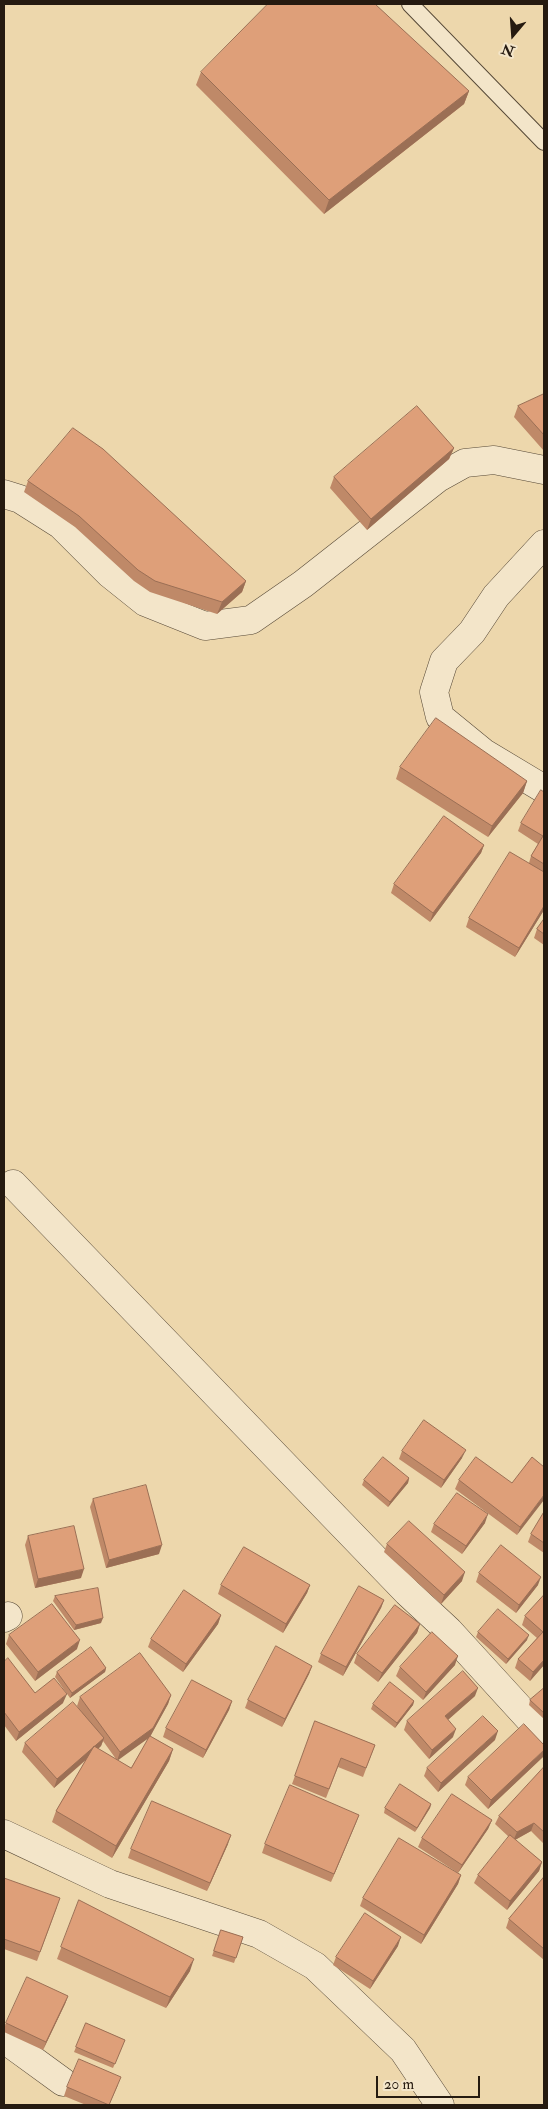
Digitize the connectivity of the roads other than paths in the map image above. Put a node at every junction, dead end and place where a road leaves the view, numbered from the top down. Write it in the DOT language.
graph roads {
  1 [pos="410,4"];
  2 [pos="544,142"];
  3 [pos="544,470"];
  4 [pos="4,494"];
  5 [pos="544,544"];
  6 [pos="544,789"];
  7 [pos="13,1184"];
  8 [pos="544,1735"];
  9 [pos="4,1834"];
  10 [pos="4,2038"];
  11 [pos="64,2082"];
  12 [pos="440,2105"];
  1 -- 2 [label="lane"];
  3 -- 4 [label="street"];
  5 -- 6 [label="street"];
  7 -- 8 [label="street"];
  9 -- 12 [label="street"];
  10 -- 11 [label="street"];
}
